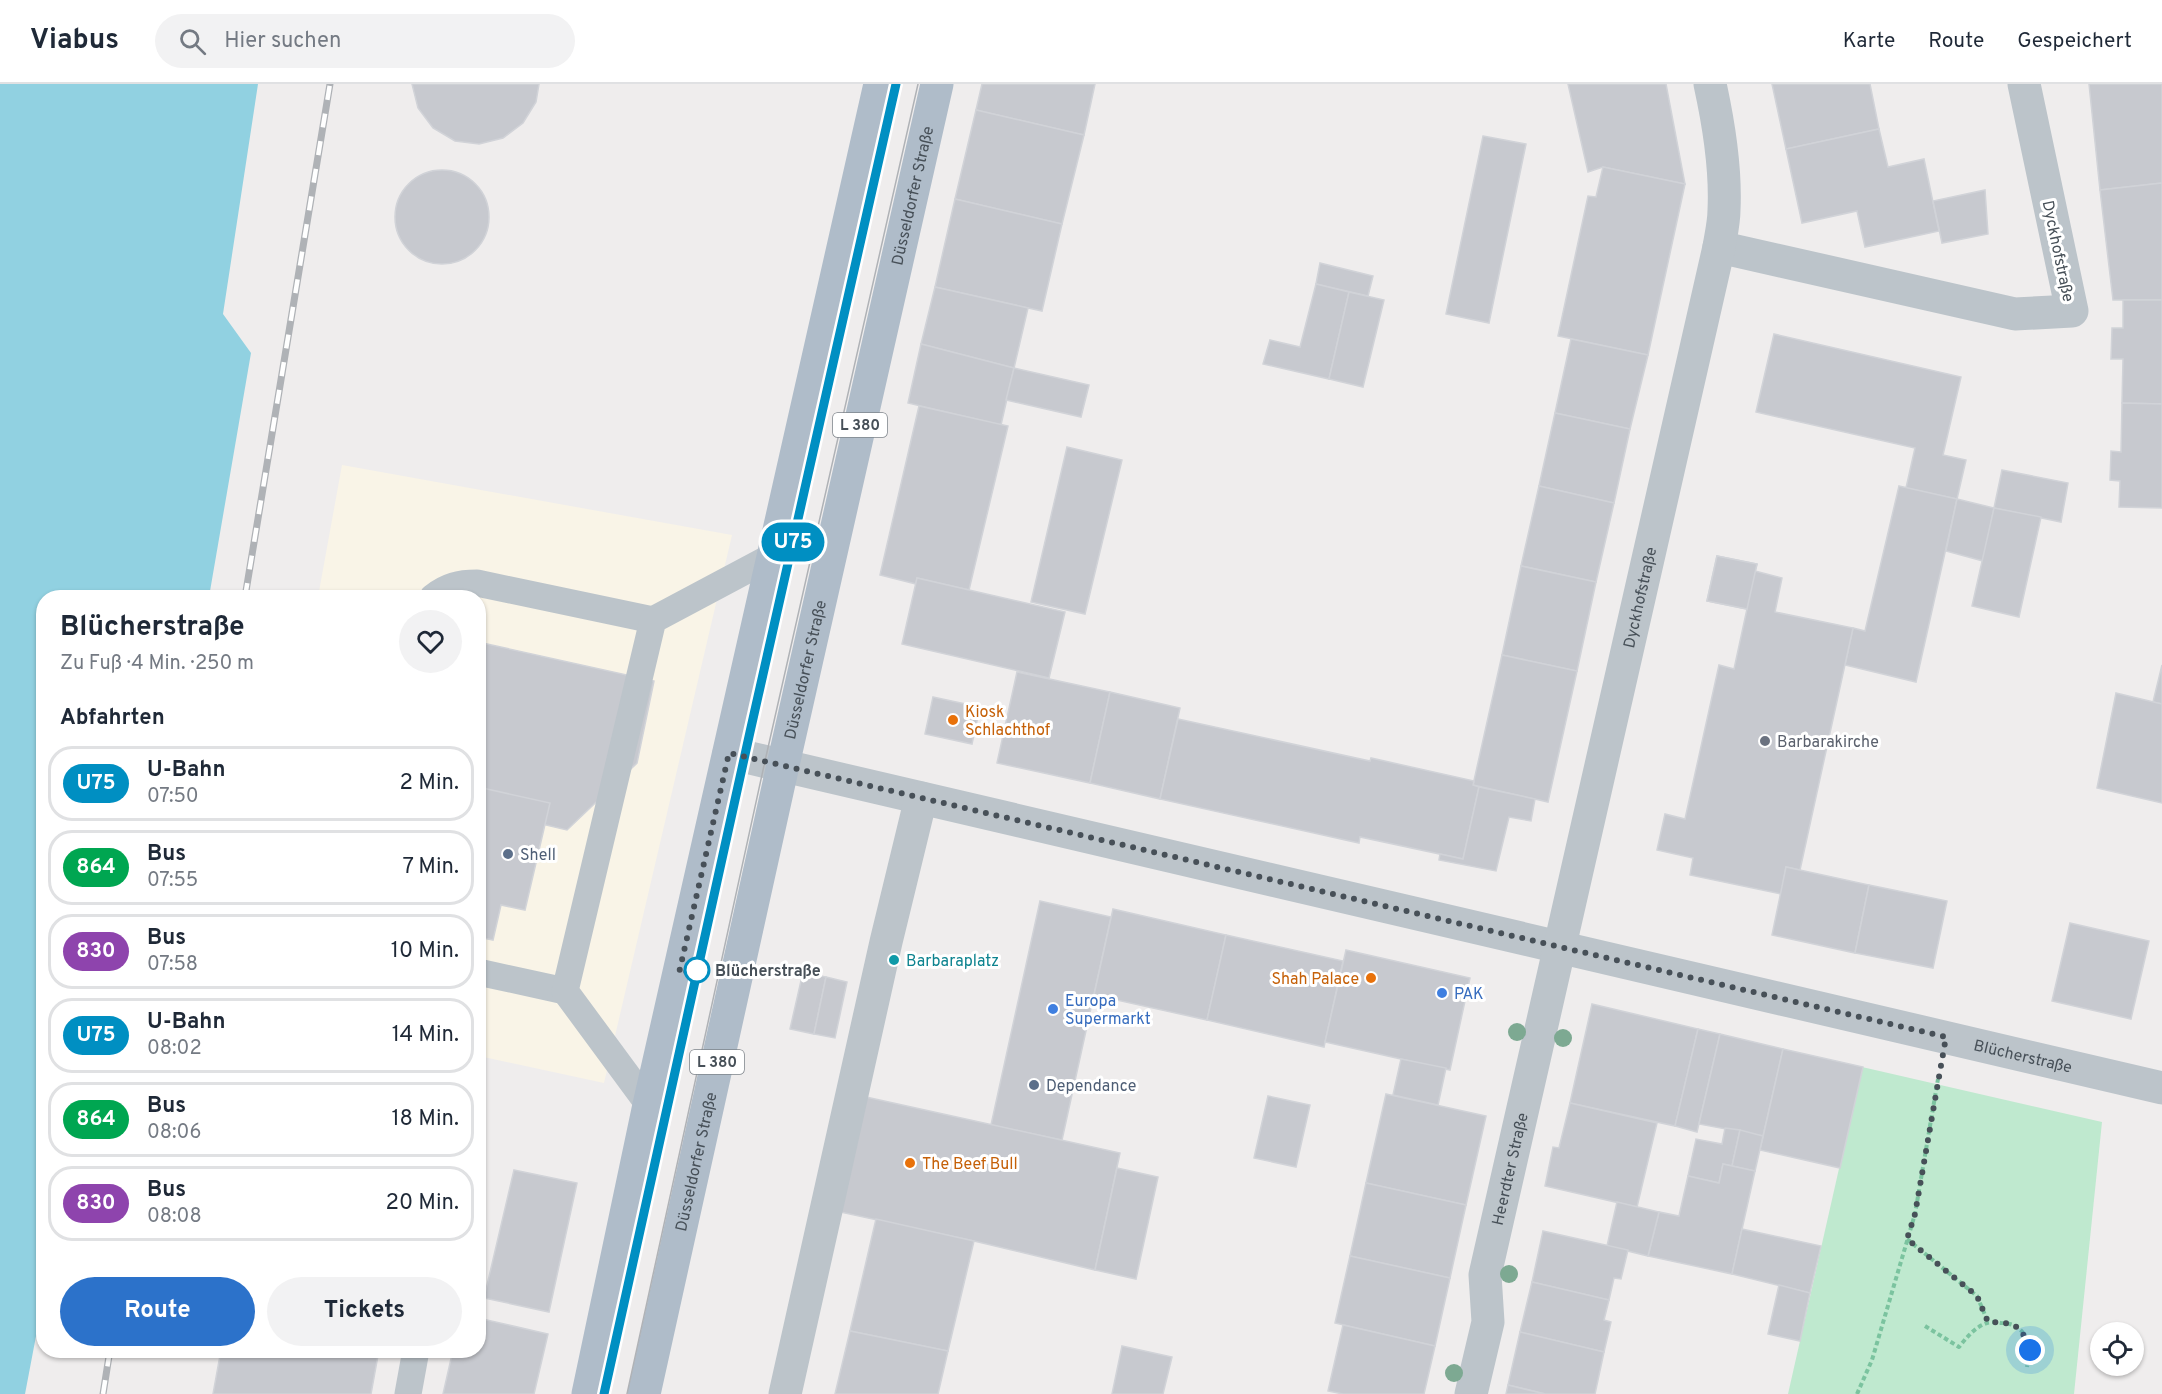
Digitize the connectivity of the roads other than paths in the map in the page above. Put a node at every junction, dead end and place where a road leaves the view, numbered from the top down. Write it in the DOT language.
graph roads {
  1 [pos="880,84"];
  2 [pos="937,84"];
  3 [pos="1710,84"];
  4 [pos="2024,84"];
  5 [pos="1719,248"];
  6 [pos="775,555"];
  7 [pos="442,590"];
  8 [pos="653,620"];
  9 [pos="729,753"];
  10 [pos="783,765"];
  11 [pos="921,798"];
  12 [pos="1560,947"];
  13 [pos="486,974"];
  14 [pos="565,991"];
  15 [pos="2162,1088"];
  16 [pos="650,1106"];
  17 [pos="415,1358"];
  18 [pos="408,1394"];
  19 [pos="588,1394"];
  20 [pos="644,1394"];
  21 [pos="785,1394"];
  22 [pos="1471,1394"];
  1 -- 6 [label="main road"];
  2 -- 10 [label="main road, Düsseldorfer Straße / L 380"];
  3 -- 5 [label="street, Dyckhofstraße"];
  4 -- 5 [label="street, Dyckhofstraße"];
  5 -- 12 [label="street, Dyckhofstraße"];
  6 -- 8 [label="lane"];
  6 -- 9 [label="main road"];
  7 -- 8 [label="lane"];
  8 -- 14 [label="lane"];
  9 -- 10 [label="street, Blücherstraße"];
  9 -- 16 [label="main road"];
  10 -- 11 [label="street, Blücherstraße"];
  10 -- 20 [label="main road, Düsseldorfer Straße / L 380"];
  11 -- 12 [label="street, Blücherstraße"];
  11 -- 21 [label="street"];
  12 -- 15 [label="street, Blücherstraße"];
  12 -- 22 [label="street, Heerdter Straße"];
  13 -- 14 [label="lane"];
  14 -- 16 [label="lane"];
  16 -- 19 [label="main road"];
  17 -- 18 [label="lane"];
}
